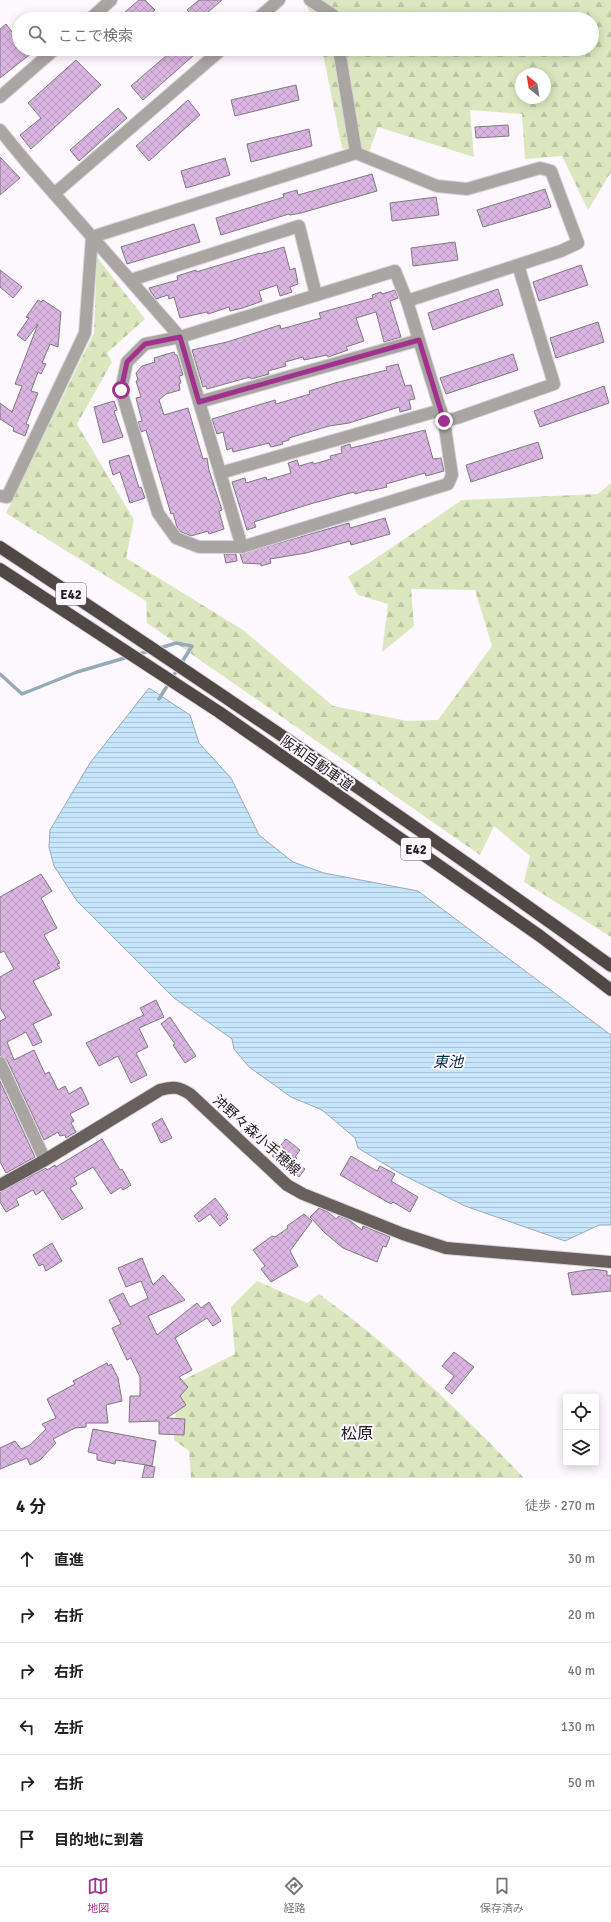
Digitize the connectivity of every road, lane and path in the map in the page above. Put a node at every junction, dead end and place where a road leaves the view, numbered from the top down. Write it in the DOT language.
graph roads {
  1 [pos="111,0"];
  2 [pos="279,0"];
  3 [pos="310,0"];
  4 [pos="98,12"];
  5 [pos="265,12"];
  6 [pos="328,12"];
  7 [pos="47,56"];
  8 [pos="214,56"];
  9 [pos="340,56"];
  10 [pos="0,97"];
  11 [pos="0,130"];
  12 [pos="356,153"];
  13 [pos="54,194"];
  14 [pos="92,237"];
  15 [pos="518,265"];
  16 [pos="131,280"];
  17 [pos="316,295"];
  18 [pos="407,301"];
  19 [pos="180,337"];
  20 [pos="419,340"];
  21 [pos="199,402"];
  22 [pos="443,415"];
  23 [pos="220,473"];
  24 [pos="0,496"];
  25 [pos="0,547"];
  26 [pos="242,547"];
  27 [pos="0,568"];
  28 [pos="611,966"];
  29 [pos="611,990"];
  30 [pos="0,1063"];
  31 [pos="45,1160"];
  32 [pos="0,1185"];
  33 [pos="611,1262"];
  1 -- 4 [label="street"];
  2 -- 5 [label="street"];
  3 -- 6 [label="street"];
  7 -- 10 [label="street"];
  8 -- 13 [label="street"];
  9 -- 12 [label="street"];
  11 -- 13 [label="street"];
  12 -- 14 [label="street"];
  12 -- 15 [label="street"];
  13 -- 14 [label="street"];
  14 -- 16 [label="street"];
  14 -- 24 [label="street"];
  15 -- 18 [label="street"];
  15 -- 22 [label="street"];
  16 -- 17 [label="street"];
  16 -- 19 [label="street"];
  17 -- 18 [label="street"];
  17 -- 19 [label="street"];
  18 -- 20 [label="street"];
  19 -- 21 [label="street"];
  19 -- 26 [label="street"];
  20 -- 21 [label="street"];
  20 -- 22 [label="street"];
  21 -- 23 [label="street"];
  22 -- 23 [label="street"];
  22 -- 26 [label="street"];
  23 -- 26 [label="street"];
  25 -- 28 [label="highway, 阪和自動車道 / E42"];
  27 -- 29 [label="highway, 阪和自動車道 / E42"];
  30 -- 31 [label="street"];
  31 -- 32 [label="main road, 沖野々森小手穂線"];
  31 -- 33 [label="main road, 沖野々森小手穂線"];
}
